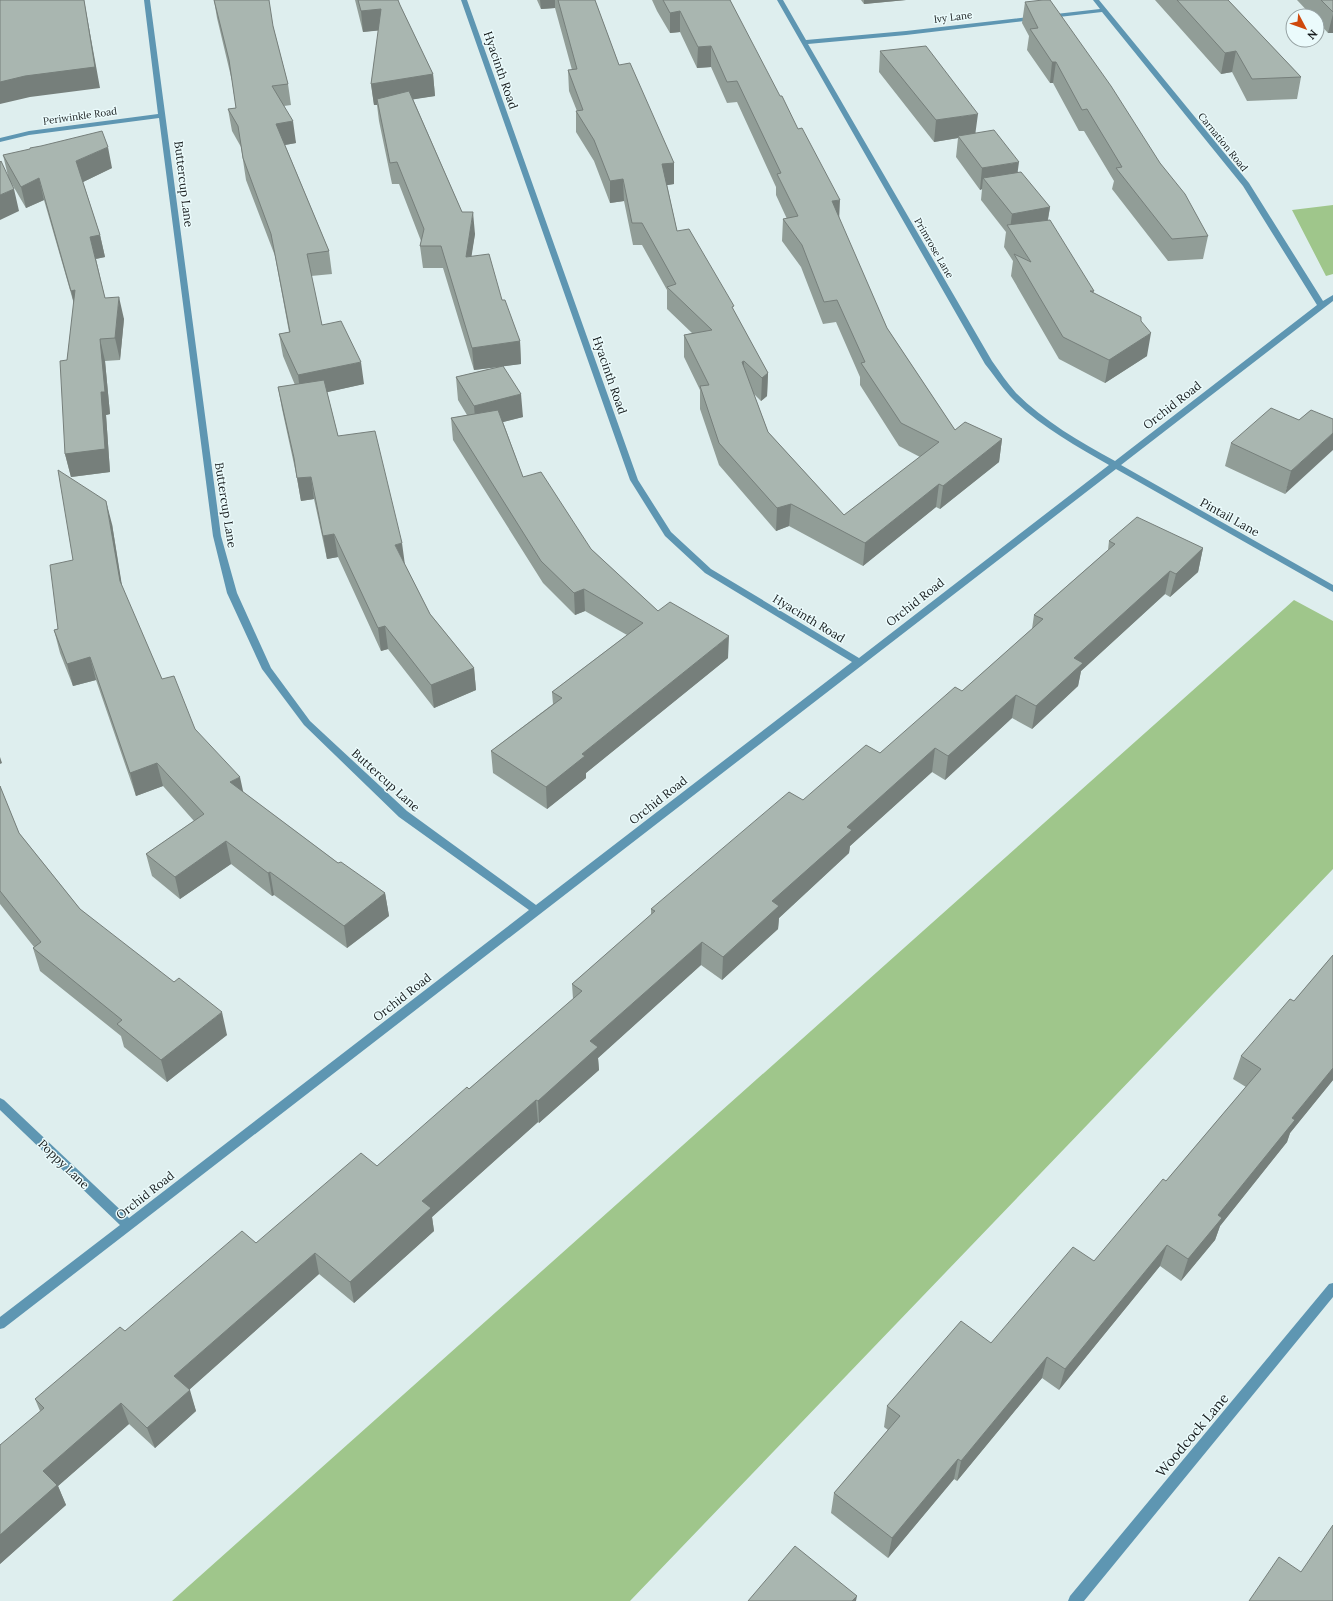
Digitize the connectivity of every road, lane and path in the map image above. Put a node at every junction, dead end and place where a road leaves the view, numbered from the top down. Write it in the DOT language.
graph roads {
  1 [pos="147,0"];
  2 [pos="464,0"];
  3 [pos="780,0"];
  4 [pos="1096,0"];
  5 [pos="1104,10"];
  6 [pos="805,42"];
  7 [pos="163,115"];
  8 [pos="0,140"];
  9 [pos="1333,296"];
  10 [pos="1321,305"];
  11 [pos="1115,466"];
  12 [pos="1333,589"];
  13 [pos="860,662"];
  14 [pos="536,910"];
  15 [pos="0,1103"];
  16 [pos="128,1225"];
  17 [pos="1333,1288"];
  18 [pos="0,1324"];
  19 [pos="1075,1601"];
  1 -- 7 [label="street, Buttercup Lane"];
  2 -- 13 [label="street, Hyacinth Road"];
  3 -- 6 [label="street, Primrose Lane"];
  4 -- 5 [label="street, Carnation Road"];
  5 -- 6 [label="street, Ivy Lane"];
  5 -- 10 [label="street, Carnation Road"];
  6 -- 11 [label="street, Primrose Lane"];
  7 -- 8 [label="street, Periwinkle Road"];
  7 -- 14 [label="street, Buttercup Lane"];
  9 -- 10 [label="street, Orchid Road"];
  10 -- 11 [label="street, Orchid Road"];
  11 -- 12 [label="street, Pintail Lane"];
  11 -- 13 [label="street, Orchid Road"];
  13 -- 14 [label="street, Orchid Road"];
  14 -- 16 [label="street, Orchid Road"];
  15 -- 16 [label="street, Poppy Lane"];
  16 -- 18 [label="street, Orchid Road"];
  17 -- 19 [label="street, Woodcock Lane"];
}
